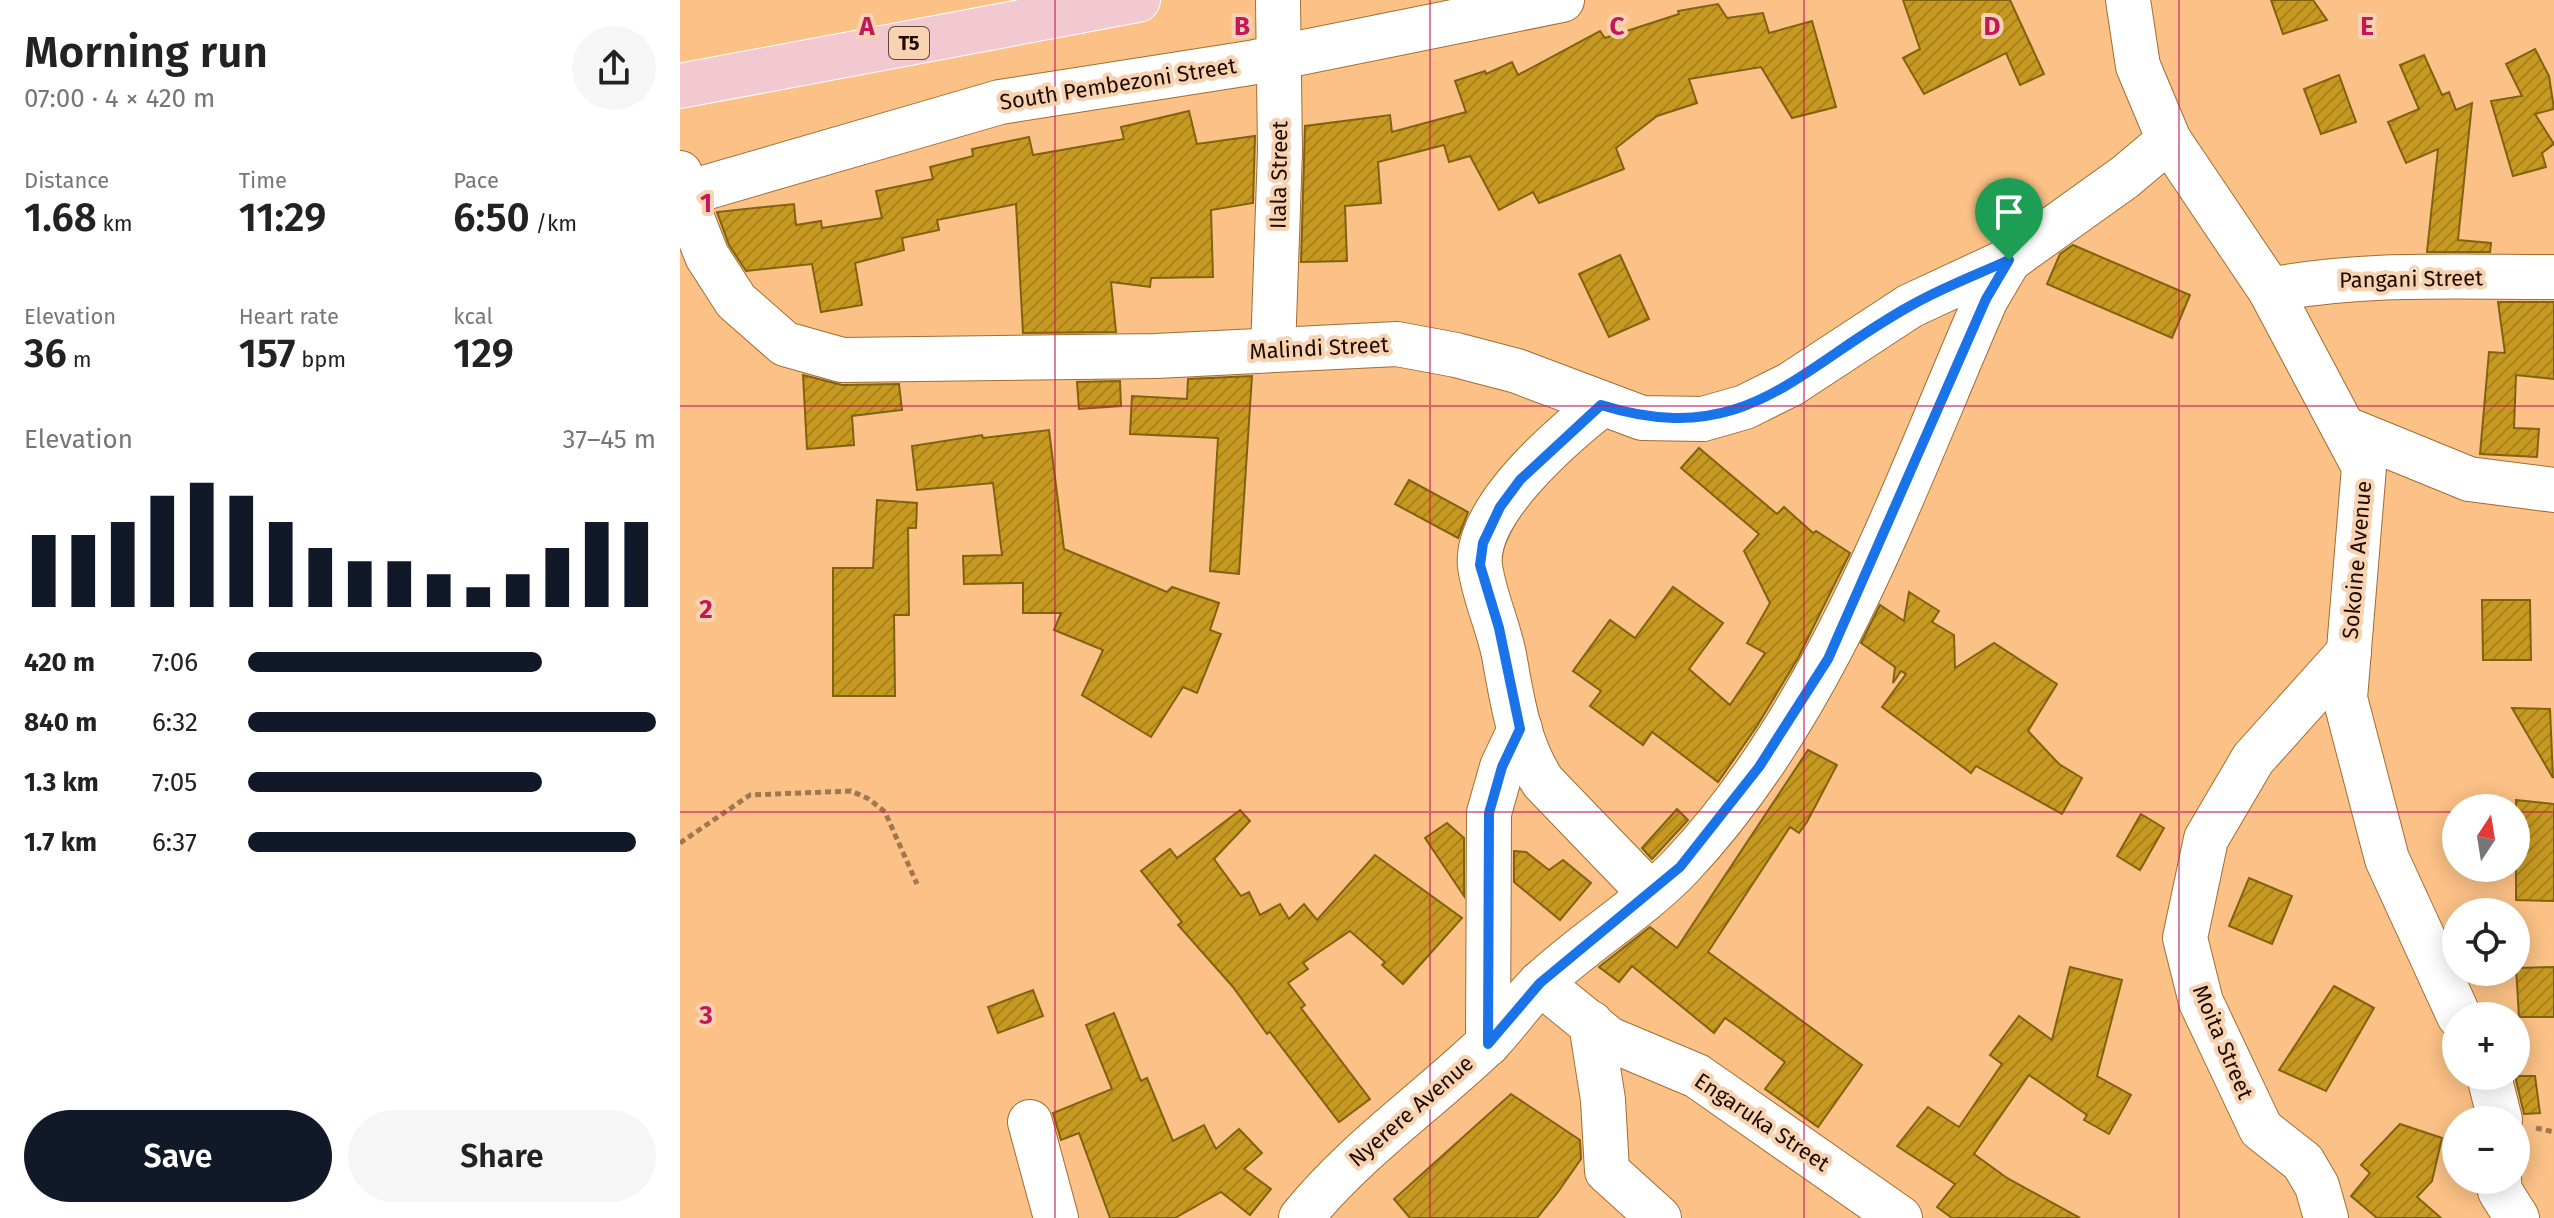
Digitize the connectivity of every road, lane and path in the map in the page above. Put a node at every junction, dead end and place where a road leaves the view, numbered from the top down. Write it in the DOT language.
graph roads {
  1 [pos="1138,0"];
  2 [pos="1278,0"];
  3 [pos="1562,0"];
  4 [pos="2128,0"];
  5 [pos="1279,56"];
  6 [pos="680,86"];
  7 [pos="2169,140"];
  8 [pos="681,187"];
  9 [pos="2009,260"];
  10 [pos="2554,277"];
  11 [pos="2270,290"];
  12 [pos="1273,350"];
  13 [pos="1601,405"];
  14 [pos="2344,428"];
  15 [pos="2554,490"];
  16 [pos="2349,652"];
  17 [pos="1520,729"];
  18 [pos="680,843"];
  19 [pos="917,884"];
  20 [pos="1650,893"];
  21 [pos="1540,983"];
  22 [pos="2453,1002"];
  23 [pos="1591,1023"];
  24 [pos="1488,1044"];
  25 [pos="1030,1122"];
  26 [pos="2502,1194"];
  27 [pos="1338,1200"];
  28 [pos="1056,1218"];
  29 [pos="1301,1218"];
  30 [pos="1659,1218"];
  31 [pos="1900,1218"];
  32 [pos="2326,1218"];
  33 [pos="2517,1218"];
  1 -- 6 [label="highway, T5"];
  2 -- 5 [label="street, Ilala Street"];
  3 -- 5 [label="street, South Pembezoni Street"];
  4 -- 7 [label="street, Sokoine Avenue"];
  5 -- 8 [label="street, South Pembezoni Street"];
  5 -- 12 [label="street, Ilala Street"];
  7 -- 9 [label="street, Nyerere Avenue"];
  7 -- 11 [label="street, Sokoine Avenue"];
  8 -- 12 [label="street, Malindi Street"];
  9 -- 13 [label="street, Malindi Street"];
  9 -- 20 [label="street, Nyerere Avenue"];
  10 -- 11 [label="street, Pangani Street"];
  11 -- 14 [label="street, Sokoine Avenue"];
  12 -- 13 [label="street, Malindi Street"];
  13 -- 17 [label="street"];
  14 -- 15 [label="street"];
  14 -- 16 [label="street, Sokoine Avenue"];
  16 -- 22 [label="street, Sokoine Avenue"];
  16 -- 32 [label="street, Moita Street"];
  17 -- 20 [label="street"];
  17 -- 24 [label="street"];
  18 -- 19 [label="path"];
  20 -- 21 [label="street, Nyerere Avenue"];
  21 -- 23 [label="street, Engaruka Street"];
  21 -- 24 [label="street, Nyerere Avenue"];
  23 -- 30 [label="street"];
  23 -- 31 [label="street, Engaruka Street"];
  24 -- 27 [label="street, Nyerere Avenue"];
  25 -- 28 [label="street"];
  26 -- 33 [label="street"];
  27 -- 29 [label="street, Nyerere Avenue"];
}
